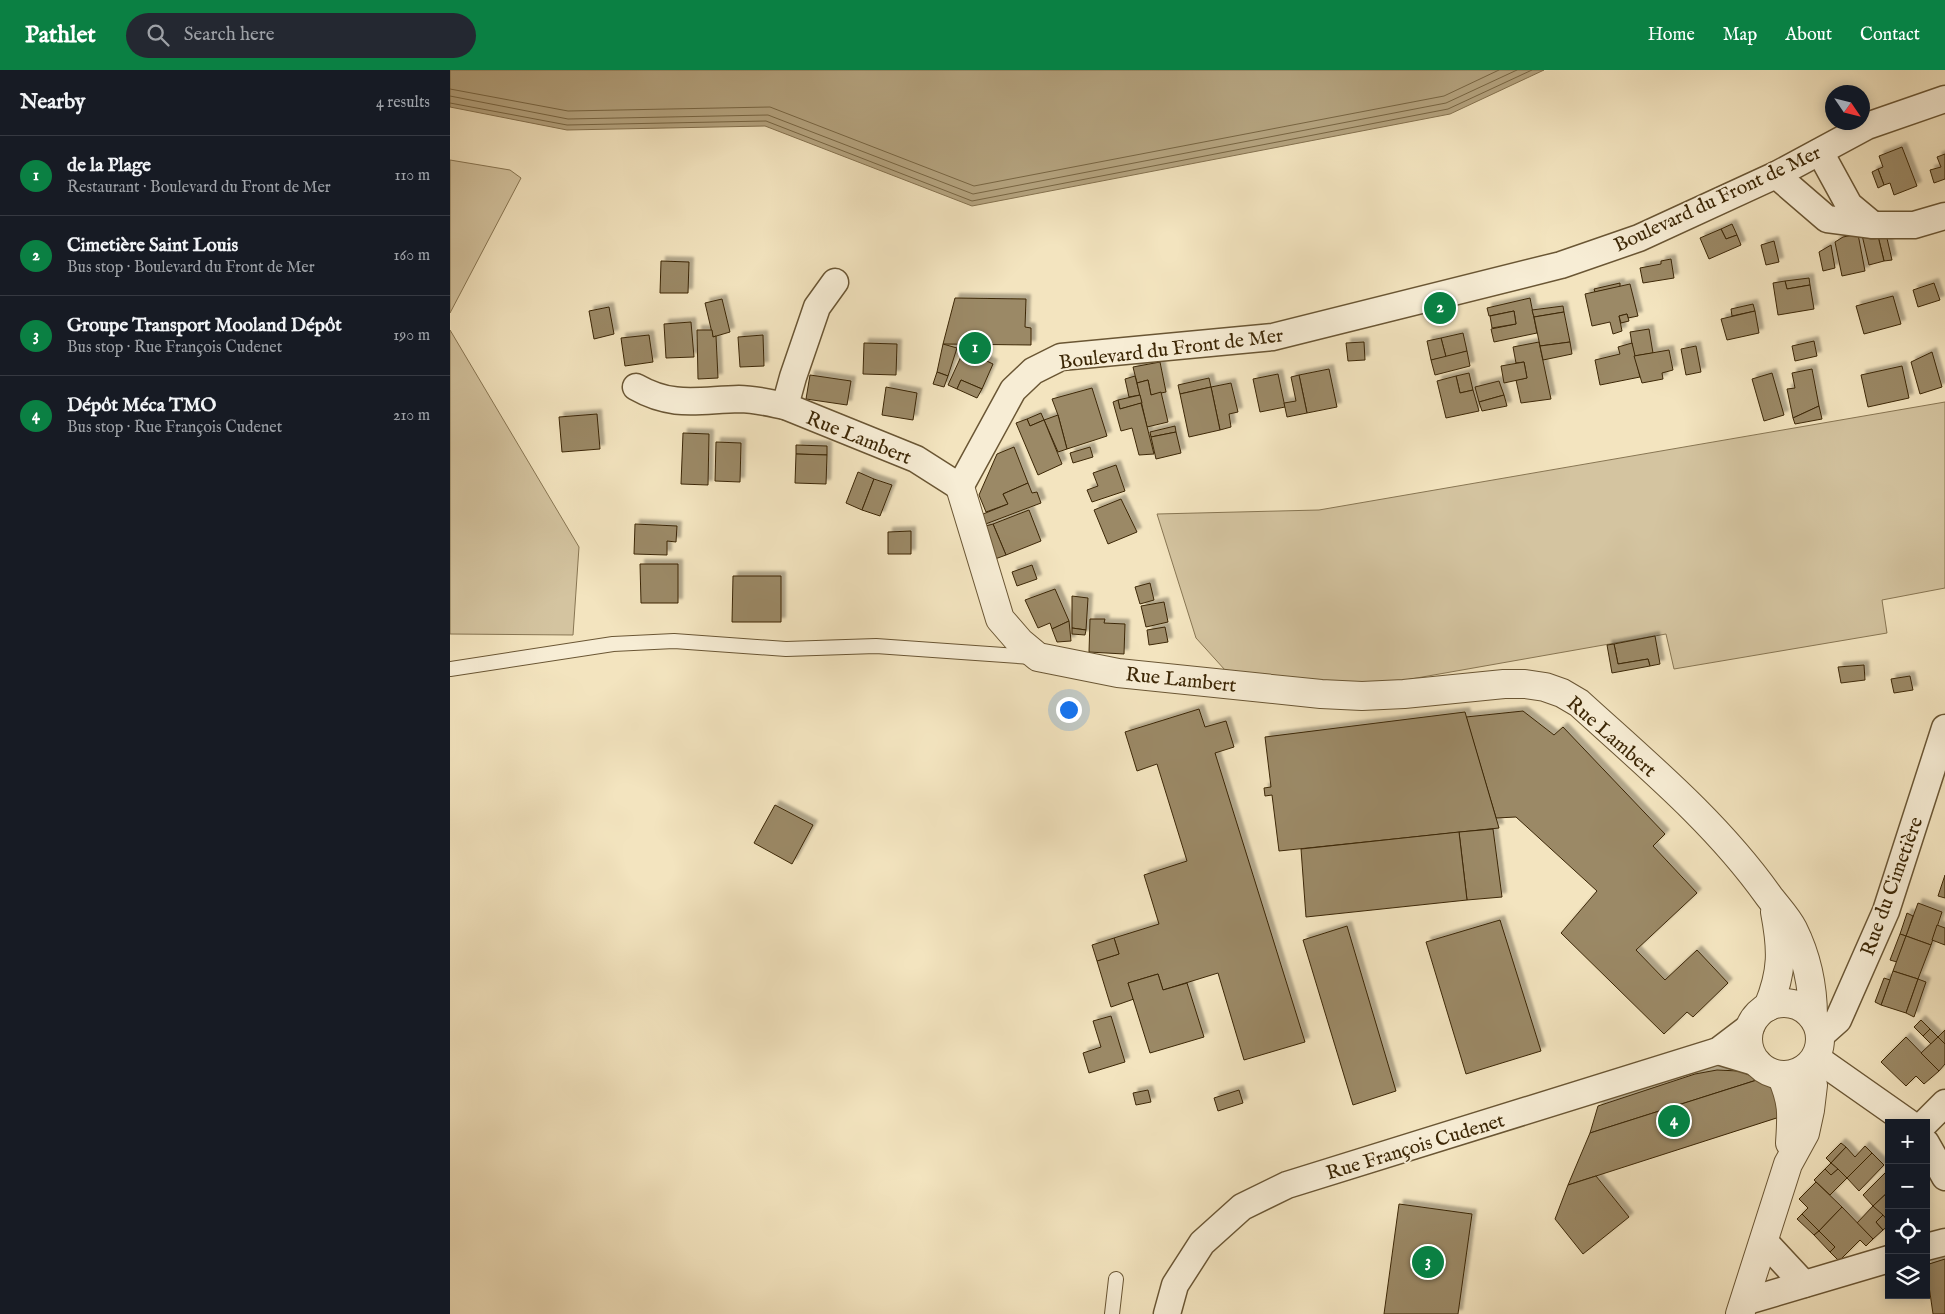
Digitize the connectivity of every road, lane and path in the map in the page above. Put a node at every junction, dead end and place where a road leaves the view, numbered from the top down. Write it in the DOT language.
graph roads {
  1 [pos="1945,98"];
  2 [pos="1820,152"];
  3 [pos="1776,175"];
  4 [pos="1945,216"];
  5 [pos="1873,225"];
  6 [pos="834,282"];
  7 [pos="636,387"];
  8 [pos="785,406"];
  9 [pos="960,487"];
  10 [pos="1038,657"];
  11 [pos="450,670"];
  12 [pos="1945,728"];
  13 [pos="1773,903"];
  14 [pos="1759,1016"];
  15 [pos="1718,1051"];
  16 [pos="1799,1053"];
  17 [pos="1945,1103"];
  18 [pos="1903,1119"];
  19 [pos="1929,1119"];
  20 [pos="1930,1150"];
  21 [pos="1945,1177"];
  22 [pos="1764,1241"];
  23 [pos="1945,1242"];
  24 [pos="1930,1246"];
  25 [pos="1885,1260"];
  26 [pos="1116,1279"];
  27 [pos="1804,1284"];
  28 [pos="1742,1308"];
  29 [pos="1112,1314"];
  30 [pos="1167,1314"];
  1 -- 2 [label="street, Boulevard du Front de Mer"];
  2 -- 3 [label="street, Boulevard du Front de Mer"];
  2 -- 5 [label="street"];
  3 -- 5 [label="street"];
  3 -- 9 [label="street, Boulevard du Front de Mer"];
  4 -- 5 [label="street"];
  6 -- 8 [label="street"];
  7 -- 8 [label="street, Rue Lambert"];
  8 -- 9 [label="street, Rue Lambert"];
  9 -- 10 [label="street, Rue Lambert"];
  10 -- 11 [label="lane"];
  10 -- 13 [label="street, Rue Lambert"];
  12 -- 16 [label="street, Rue du Cimetière"];
  13 -- 14 [label="street, Rue Lambert"];
  13 -- 16 [label="street, Rue Lambert"];
  14 -- 15 [label="street, Rue François Cudenet"];
  14 -- 16 [label="street"];
  14 -- 16 [label="street"];
  15 -- 16 [label="street"];
  15 -- 30 [label="street, Rue François Cudenet"];
  16 -- 18 [label="street"];
  16 -- 22 [label="street, Rue Lambert"];
  17 -- 19 [label="street"];
  20 -- 21 [label="street"];
  22 -- 27 [label="street"];
  22 -- 28 [label="street, Rue Lambert"];
  23 -- 24 [label="street"];
  25 -- 27 [label="street"];
  26 -- 29 [label="lane"];
  27 -- 28 [label="street"];
}
